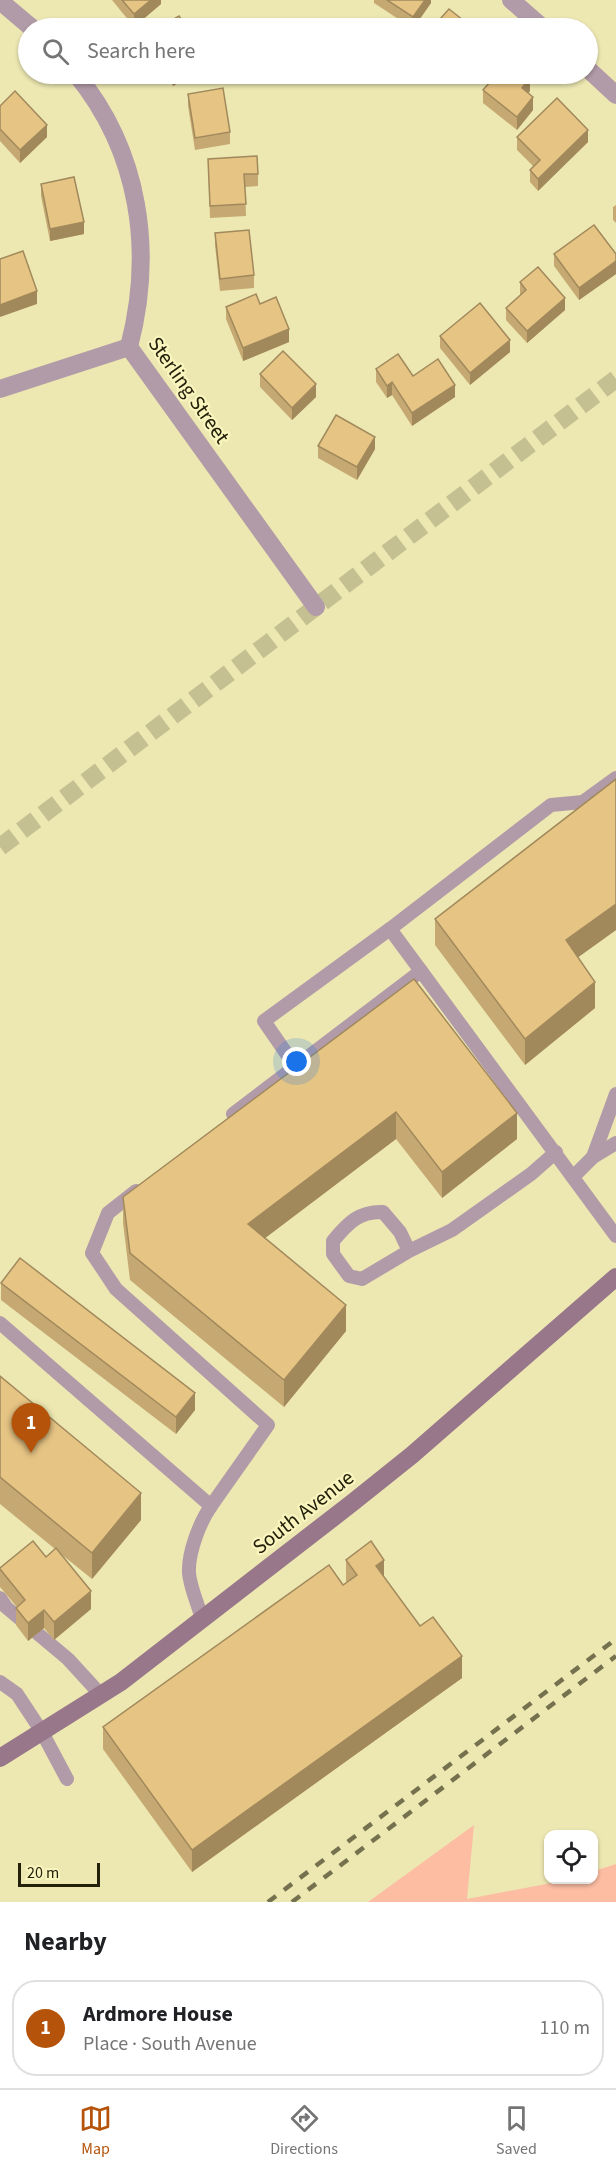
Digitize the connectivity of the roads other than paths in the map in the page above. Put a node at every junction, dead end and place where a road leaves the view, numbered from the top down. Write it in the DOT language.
graph roads {
  1 [pos="511,0"];
  2 [pos="0,1"];
  3 [pos="20,18"];
  4 [pos="532,18"];
  5 [pos="598,78"];
  6 [pos="83,84"];
  7 [pos="616,94"];
  8 [pos="129,347"];
  9 [pos="0,389"];
  10 [pos="315,608"];
  11 [pos="616,778"];
  12 [pos="390,929"];
  13 [pos="421,971"];
  14 [pos="295,1066"];
  15 [pos="616,1094"];
  16 [pos="220,1125"];
  17 [pos="616,1143"];
  18 [pos="556,1152"];
  19 [pos="593,1157"];
  20 [pos="573,1177"];
  21 [pos="146,1183"];
  22 [pos="616,1236"];
  23 [pos="409,1251"];
  24 [pos="616,1277"];
  25 [pos="0,1323"];
  26 [pos="212,1506"];
  27 [pos="0,1598"];
  28 [pos="202,1619"];
  29 [pos="0,1682"];
  30 [pos="101,1695"];
  31 [pos="42,1732"];
  32 [pos="0,1758"];
  33 [pos="67,1779"];
  1 -- 4 [label="street"];
  2 -- 3 [label="street"];
  5 -- 7 [label="street"];
  6 -- 8 [label="street, Sterling Street"];
  8 -- 9 [label="street"];
  8 -- 10 [label="street, Sterling Street"];
  11 -- 12 [label="lane"];
  12 -- 13 [label="lane"];
  12 -- 14 [label="lane"];
  13 -- 14 [label="lane"];
  13 -- 18 [label="lane"];
  14 -- 16 [label="lane"];
  15 -- 19 [label="lane"];
  17 -- 19 [label="lane"];
  18 -- 20 [label="lane"];
  18 -- 23 [label="lane"];
  19 -- 20 [label="lane"];
  20 -- 22 [label="lane"];
  21 -- 26 [label="lane"];
  23 -- 23 [label="lane"];
  24 -- 28 [label="main road, South Avenue"];
  25 -- 26 [label="lane"];
  26 -- 28 [label="lane"];
  27 -- 30 [label="lane"];
  28 -- 30 [label="main road, South Avenue"];
  29 -- 31 [label="lane"];
  30 -- 31 [label="main road, South Avenue"];
  31 -- 32 [label="main road, South Avenue"];
  31 -- 33 [label="lane"];
}
